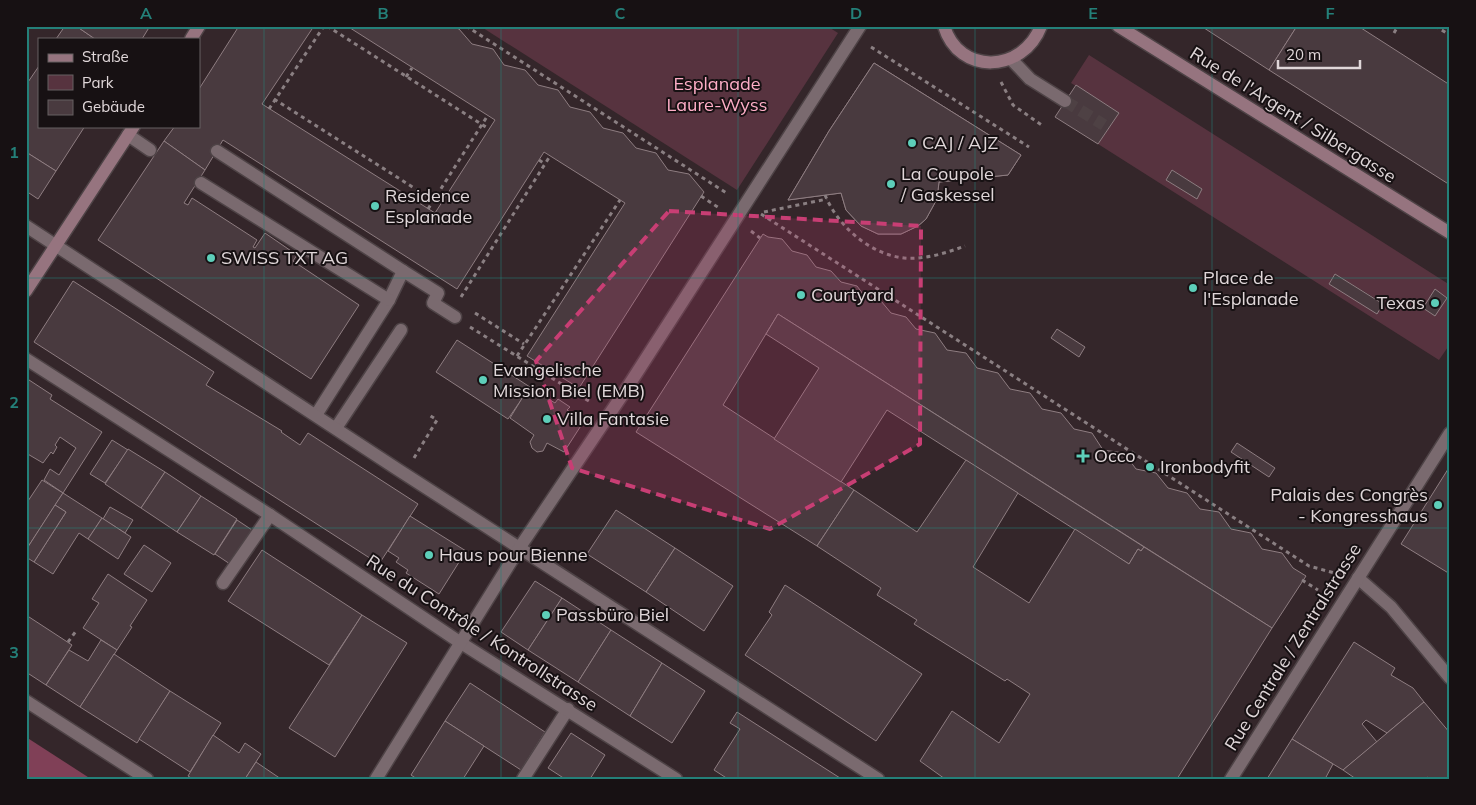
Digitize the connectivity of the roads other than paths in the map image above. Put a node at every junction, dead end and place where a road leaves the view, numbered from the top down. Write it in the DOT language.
graph roads {
  1 [pos="199,26"];
  2 [pos="944,26"];
  3 [pos="1041,26"];
  4 [pos="1118,26"];
  5 [pos="857,31"];
  6 [pos="192,38"];
  7 [pos="1011,59"];
  8 [pos="1065,101"];
  9 [pos="131,130"];
  10 [pos="150,150"];
  11 [pos="217,152"];
  12 [pos="201,183"];
  13 [pos="26,226"];
  14 [pos="1450,233"];
  15 [pos="56,246"];
  16 [pos="403,271"];
  17 [pos="26,291"];
  18 [pos="389,300"];
  19 [pos="455,317"];
  20 [pos="401,330"];
  21 [pos="26,359"];
  22 [pos="316,415"];
  23 [pos="336,428"];
  24 [pos="1450,433"];
  25 [pos="270,515"];
  26 [pos="520,547"];
  27 [pos="1358,578"];
  28 [pos="223,583"];
  29 [pos="461,642"];
  30 [pos="1450,678"];
  31 [pos="26,701"];
  32 [pos="568,709"];
  33 [pos="146,779"];
  34 [pos="376,779"];
  35 [pos="524,779"];
  36 [pos="676,779"];
  37 [pos="878,779"];
  38 [pos="1231,779"];
  1 -- 6 [label="main road"];
  2 -- 7 [label="main road"];
  3 -- 7 [label="main road"];
  4 -- 14 [label="main road, Rue de l'Argent / Silbergasse"];
  5 -- 26 [label="street"];
  7 -- 8 [label="street"];
  9 -- 10 [label="street"];
  9 -- 15 [label="main road"];
  11 -- 16 [label="street"];
  12 -- 18 [label="street"];
  13 -- 15 [label="street"];
  15 -- 17 [label="main road"];
  15 -- 22 [label="street"];
  16 -- 18 [label="street"];
  16 -- 19 [label="street"];
  18 -- 22 [label="street"];
  20 -- 23 [label="street"];
  21 -- 25 [label="street, Rue du Contrôle / Kontrollstrasse"];
  22 -- 23 [label="street"];
  23 -- 26 [label="street"];
  24 -- 27 [label="street, Rue Centrale / Zentralstrasse"];
  25 -- 28 [label="street"];
  25 -- 29 [label="street, Rue du Contrôle / Kontrollstrasse"];
  26 -- 29 [label="street"];
  26 -- 37 [label="street"];
  27 -- 30 [label="street"];
  27 -- 38 [label="street, Rue Centrale / Zentralstrasse"];
  29 -- 32 [label="street, Rue du Contrôle / Kontrollstrasse"];
  29 -- 34 [label="street"];
  31 -- 33 [label="street"];
  32 -- 35 [label="street"];
  32 -- 36 [label="street, Rue du Contrôle / Kontrollstrasse"];
}
